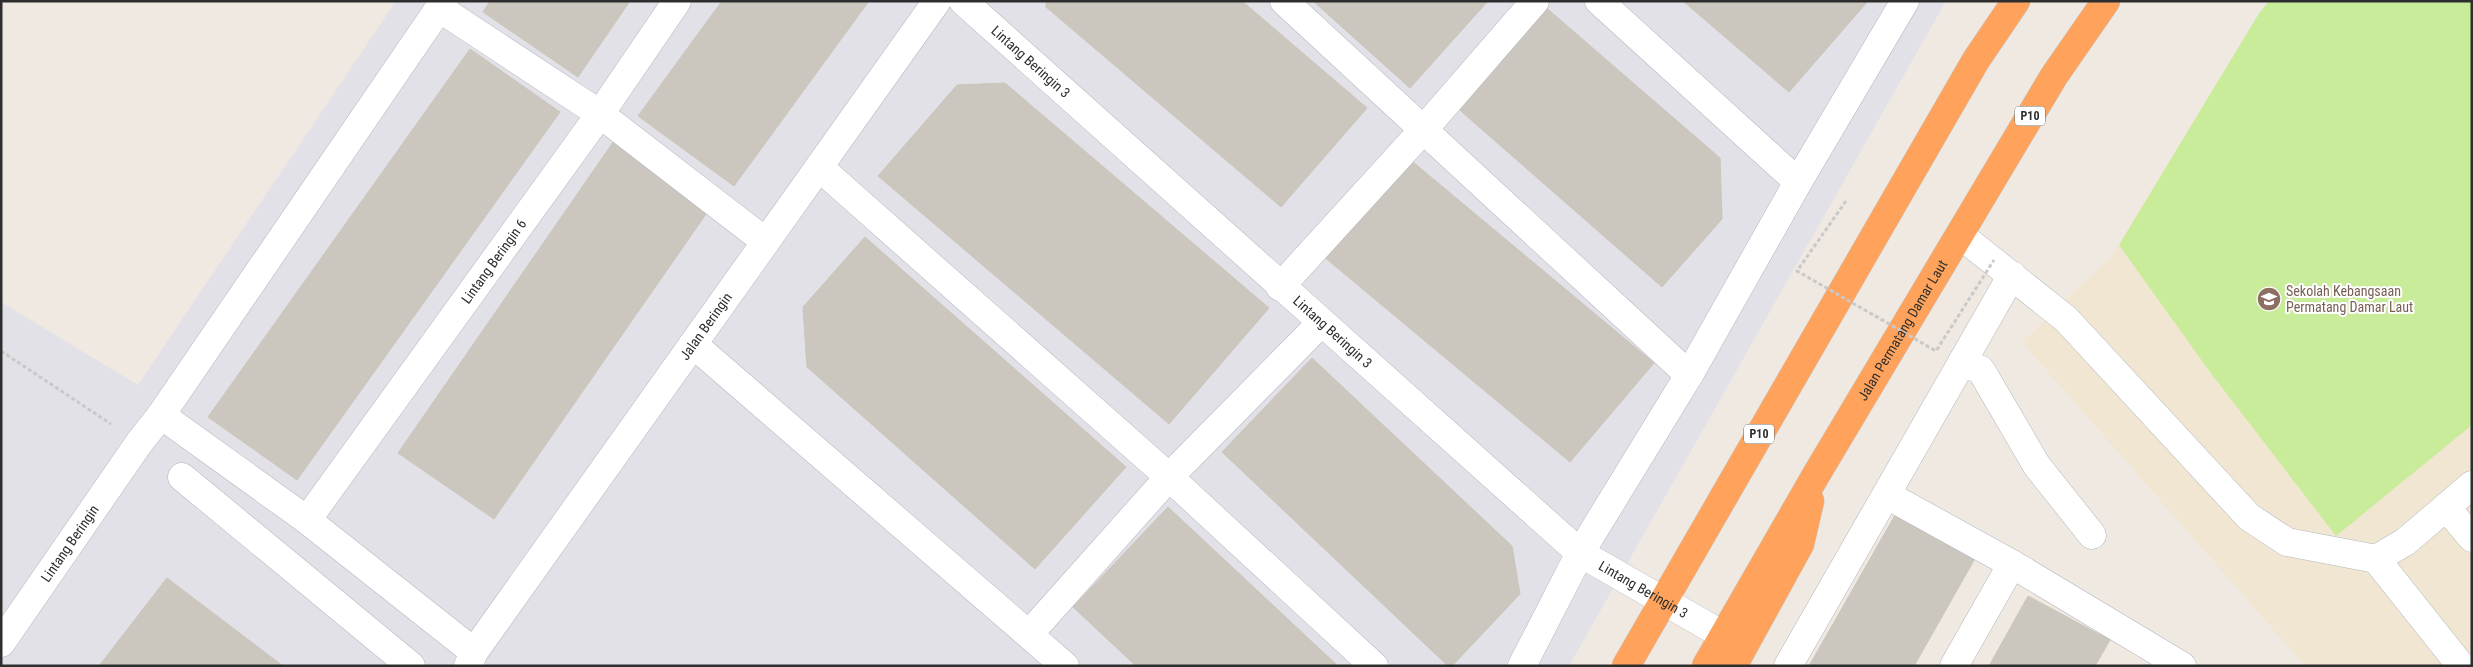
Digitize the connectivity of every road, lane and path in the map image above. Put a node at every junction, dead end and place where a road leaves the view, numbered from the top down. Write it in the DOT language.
graph roads {
  1 [pos="677,1"];
  2 [pos="937,1"];
  3 [pos="963,1"];
  4 [pos="1284,1"];
  5 [pos="1535,1"];
  6 [pos="1599,1"];
  7 [pos="1905,1"];
  8 [pos="2016,1"];
  9 [pos="2106,1"];
  10 [pos="441,5"];
  11 [pos="600,114"];
  12 [pos="1424,129"];
  13 [pos="819,167"];
  14 [pos="1798,182"];
  15 [pos="1846,201"];
  16 [pos="1960,235"];
  17 [pos="766,242"];
  18 [pos="2003,268"];
  19 [pos="1280,287"];
  20 [pos="1321,323"];
  21 [pos="693,344"];
  22 [pos="1,351"];
  23 [pos="1962,362"];
  24 [pos="1689,375"];
  25 [pos="161,415"];
  26 [pos="139,443"];
  27 [pos="1816,475"];
  28 [pos="182,477"];
  29 [pos="1169,477"];
  30 [pos="2472,485"];
  31 [pos="1887,495"];
  32 [pos="2446,507"];
  33 [pos="307,520"];
  34 [pos="2092,535"];
  35 [pos="2472,538"];
  36 [pos="1580,553"];
  37 [pos="2376,559"];
  38 [pos="2012,564"];
  39 [pos="1662,600"];
  40 [pos="1030,634"];
  41 [pos="1723,635"];
  42 [pos="1,643"];
  43 [pos="2146,656"];
  44 [pos="471,659"];
  45 [pos="411,666"];
  46 [pos="1065,666"];
  47 [pos="1374,666"];
  48 [pos="1522,666"];
  49 [pos="1626,666"];
  50 [pos="1706,666"];
  51 [pos="1733,666"];
  52 [pos="1788,666"];
  53 [pos="1954,666"];
  54 [pos="2182,666"];
  55 [pos="2462,666"];
  1 -- 11 [label="street, Lintang Beringin 6"];
  2 -- 13 [label="street, Jalan Beringin"];
  3 -- 19 [label="street, Lintang Beringin 3"];
  4 -- 12 [label="street"];
  5 -- 12 [label="street"];
  6 -- 14 [label="street"];
  7 -- 14 [label="street"];
  8 -- 39 [label="highway, P10"];
  9 -- 16 [label="highway, Jalan Permatang Damar Laut / P10"];
  10 -- 11 [label="street"];
  10 -- 25 [label="street, Lintang Beringin"];
  11 -- 17 [label="street"];
  11 -- 33 [label="street, Lintang Beringin 6"];
  12 -- 19 [label="street"];
  12 -- 24 [label="street"];
  13 -- 17 [label="street, Jalan Beringin"];
  13 -- 29 [label="street"];
  14 -- 24 [label="street"];
  15 -- 18 [label="path, bridge"];
  16 -- 18 [label="street"];
  16 -- 27 [label="highway, Jalan Permatang Damar Laut / P10"];
  17 -- 21 [label="street, Jalan Beringin"];
  18 -- 23 [label="street"];
  18 -- 37 [label="street"];
  19 -- 20 [label="street, Lintang Beringin 3"];
  20 -- 29 [label="street"];
  20 -- 36 [label="street, Lintang Beringin 3"];
  21 -- 40 [label="street"];
  21 -- 44 [label="street, Jalan Beringin"];
  22 -- 26 [label="path"];
  23 -- 31 [label="street"];
  23 -- 34 [label="street"];
  24 -- 36 [label="street"];
  25 -- 26 [label="street, Lintang Beringin"];
  25 -- 33 [label="street"];
  26 -- 42 [label="street, Lintang Beringin"];
  27 -- 41 [label="highway, Jalan Permatang Damar Laut / P10"];
  27 -- 51 [label="highway"];
  28 -- 45 [label="street"];
  29 -- 40 [label="street"];
  29 -- 47 [label="street"];
  30 -- 32 [label="street"];
  31 -- 38 [label="street"];
  31 -- 52 [label="street"];
  32 -- 35 [label="street"];
  32 -- 37 [label="street"];
  33 -- 44 [label="street"];
  36 -- 39 [label="street, Lintang Beringin 3"];
  36 -- 48 [label="street"];
  37 -- 55 [label="street"];
  38 -- 43 [label="street"];
  38 -- 53 [label="street"];
  39 -- 41 [label="street, Lintang Beringin 3"];
  39 -- 49 [label="highway, P10"];
  40 -- 46 [label="street"];
  41 -- 50 [label="highway, Jalan Permatang Damar Laut / P10"];
  43 -- 54 [label="street"];
}
